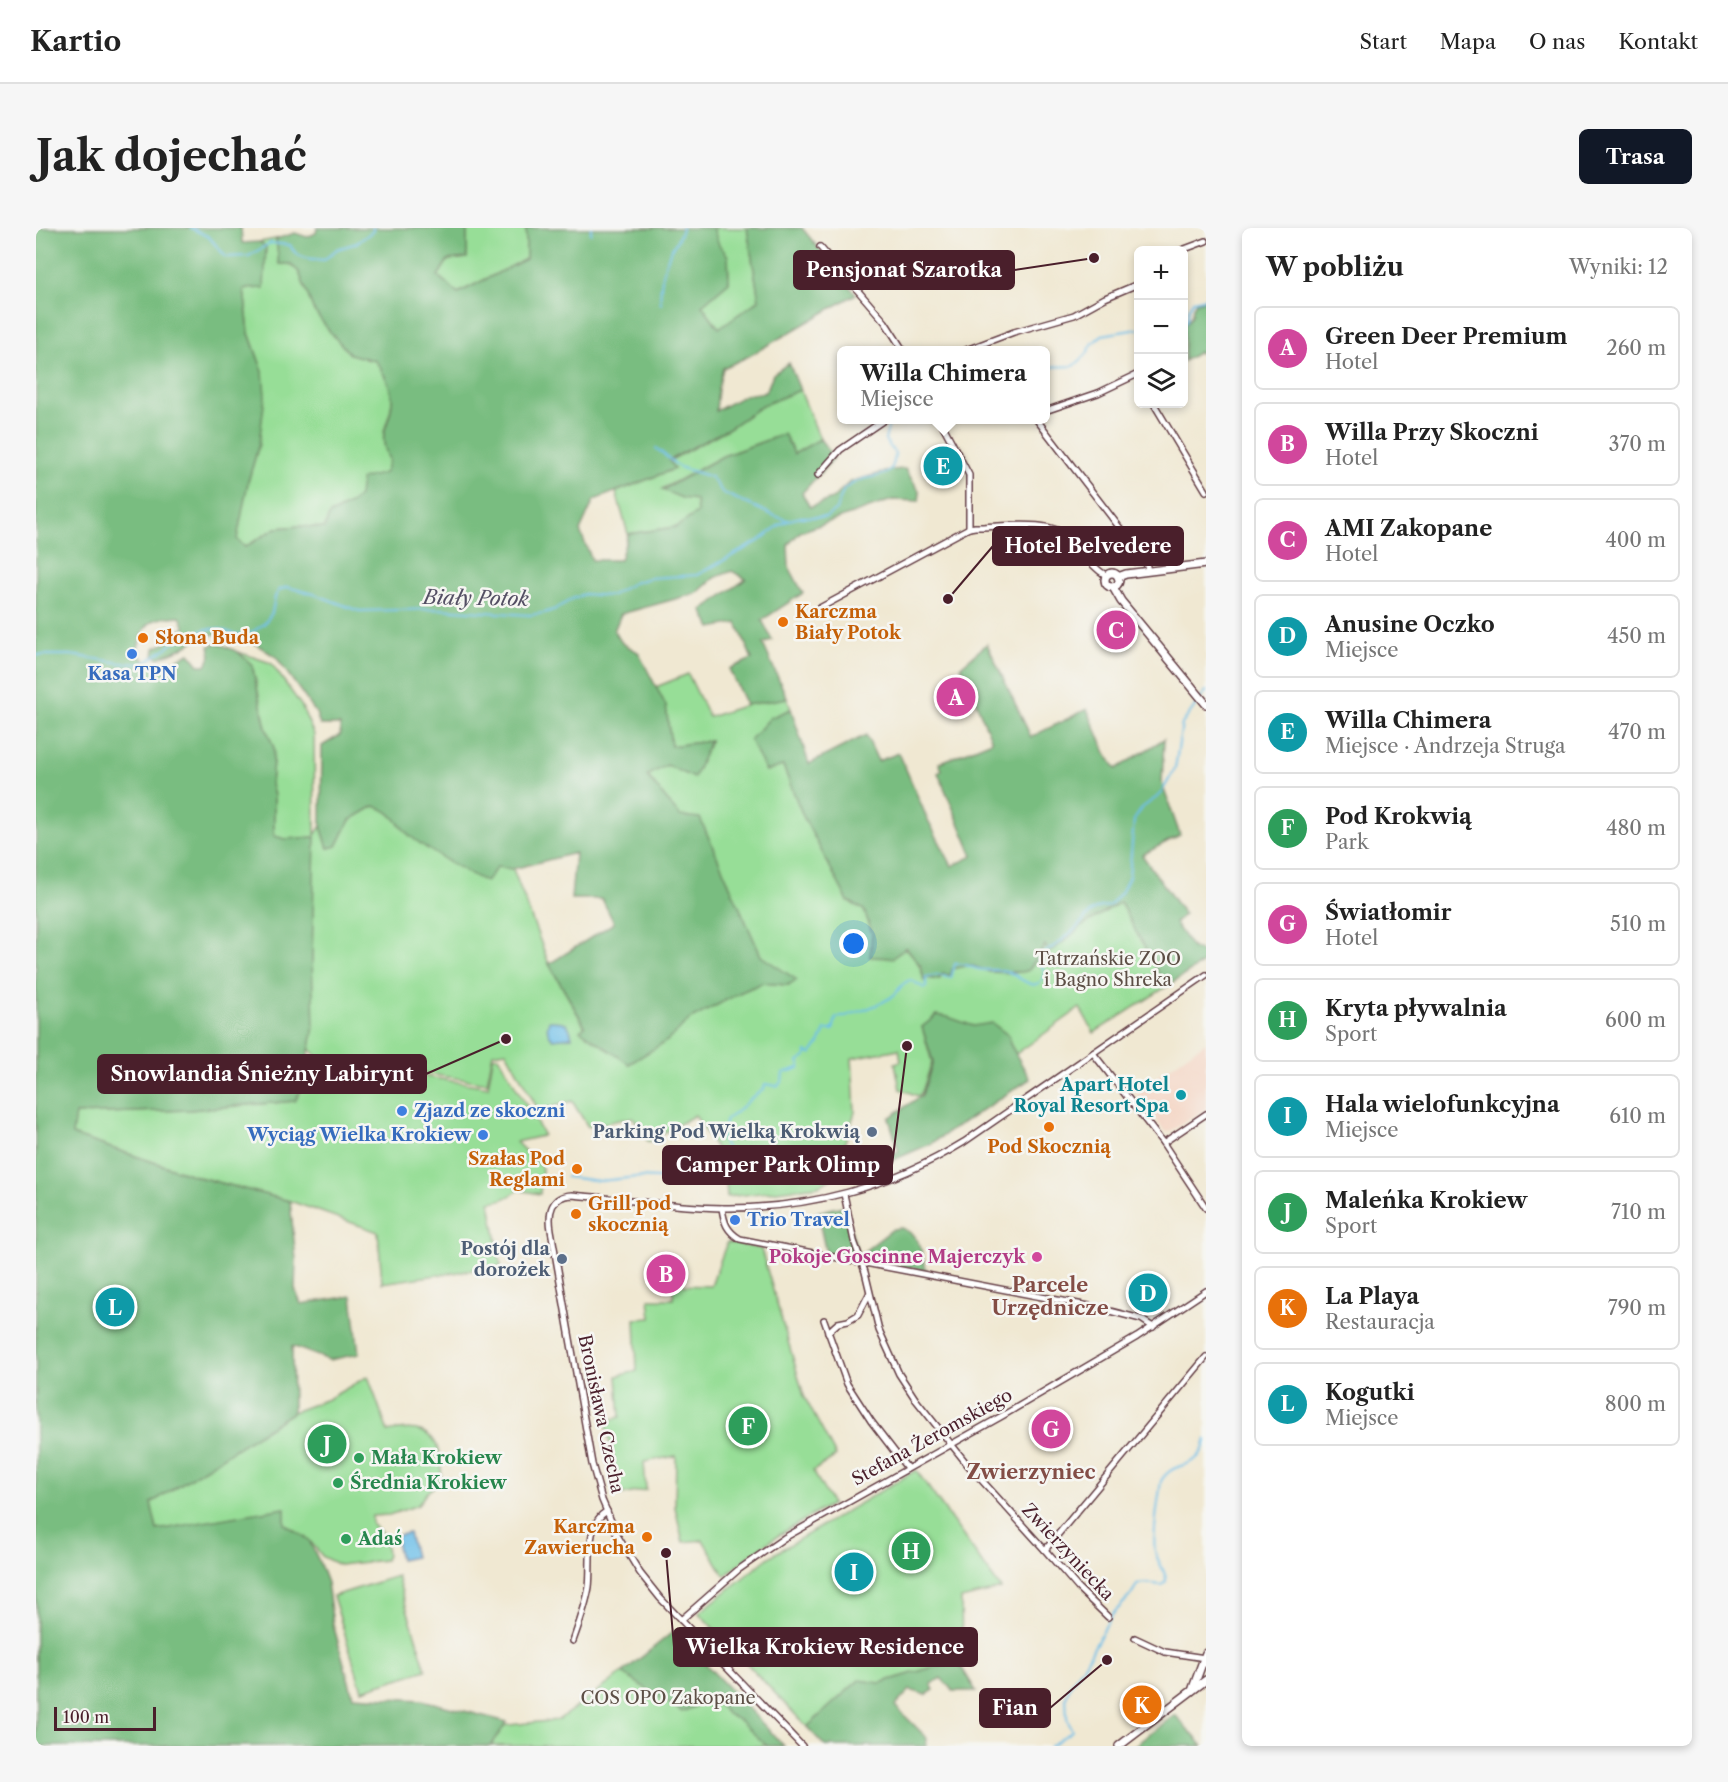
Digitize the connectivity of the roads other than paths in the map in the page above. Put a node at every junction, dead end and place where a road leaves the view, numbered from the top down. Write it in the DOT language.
graph roads {
  1 [pos="1206,241"];
  2 [pos="820,247"];
  3 [pos="1188,248"];
  4 [pos="1134,286"];
  5 [pos="900,346"];
  6 [pos="979,346"];
  7 [pos="1134,376"];
  8 [pos="1156,408"];
  9 [pos="1050,409"];
  10 [pos="878,424"];
  11 [pos="942,424"];
  12 [pos="1040,424"];
  13 [pos="818,475"];
  14 [pos="1206,491"];
  15 [pos="969,528"];
  16 [pos="1206,564"];
  17 [pos="1148,571"];
  18 [pos="1107,576"];
  19 [pos="1118,578"];
  20 [pos="1113,587"];
  21 [pos="816,610"];
  22 [pos="1205,702"];
  23 [pos="1206,975"];
  24 [pos="1093,1053"];
  25 [pos="1206,1114"];
  26 [pos="1163,1143"];
  27 [pos="844,1194"];
  28 [pos="722,1208"];
  29 [pos="1206,1208"];
  30 [pos="862,1263"];
  31 [pos="1206,1291"];
  32 [pos="870,1293"];
  33 [pos="824,1320"];
  34 [pos="1153,1327"];
  35 [pos="828,1332"];
  36 [pos="1206,1356"];
  37 [pos="951,1444"];
  38 [pos="907,1468"];
  39 [pos="607,1511"];
  40 [pos="1045,1550"];
  41 [pos="1108,1617"];
  42 [pos="681,1620"];
  43 [pos="1135,1638"];
  44 [pos="573,1641"];
  45 [pos="1205,1656"];
  46 [pos="1206,1680"];
  47 [pos="1192,1690"];
  48 [pos="802,1746"];
  49 [pos="1119,1746"];
  1 -- 3 [label="street"];
  2 -- 5 [label="street"];
  4 -- 6 [label="street"];
  7 -- 9 [label="street"];
  8 -- 14 [label="street"];
  10 -- 13 [label="street"];
  11 -- 15 [label="street"];
  12 -- 17 [label="street"];
  15 -- 18 [label="street"];
  15 -- 21 [label="street"];
  16 -- 17 [label="street"];
  17 -- 19 [label="street"];
  18 -- 19 [label="street"];
  18 -- 20 [label="street"];
  19 -- 20 [label="street"];
  20 -- 22 [label="street"];
  23 -- 24 [label="street"];
  24 -- 26 [label="street"];
  24 -- 27 [label="street"];
  25 -- 26 [label="street"];
  26 -- 29 [label="street"];
  27 -- 28 [label="street"];
  27 -- 30 [label="street, Zwierzyniecka"];
  28 -- 30 [label="street"];
  28 -- 39 [label="street, Bronisława Czecha"];
  30 -- 32 [label="street, Zwierzyniecka"];
  30 -- 34 [label="street"];
  31 -- 34 [label="street, Stefana Żeromskiego"];
  32 -- 35 [label="street"];
  32 -- 37 [label="street, Zwierzyniecka"];
  33 -- 35 [label="street"];
  34 -- 37 [label="street, Stefana Żeromskiego"];
  35 -- 38 [label="street"];
  36 -- 40 [label="street"];
  37 -- 38 [label="street, Stefana Żeromskiego"];
  37 -- 40 [label="street, Zwierzyniecka"];
  38 -- 42 [label="street, Stefana Żeromskiego"];
  39 -- 42 [label="street, Bronisława Czecha"];
  39 -- 44 [label="street"];
  40 -- 41 [label="street, Zwierzyniecka"];
  42 -- 48 [label="street, Bronisława Czecha"];
  43 -- 45 [label="street"];
  45 -- 47 [label="street"];
  46 -- 47 [label="street"];
  47 -- 49 [label="street"];
}
